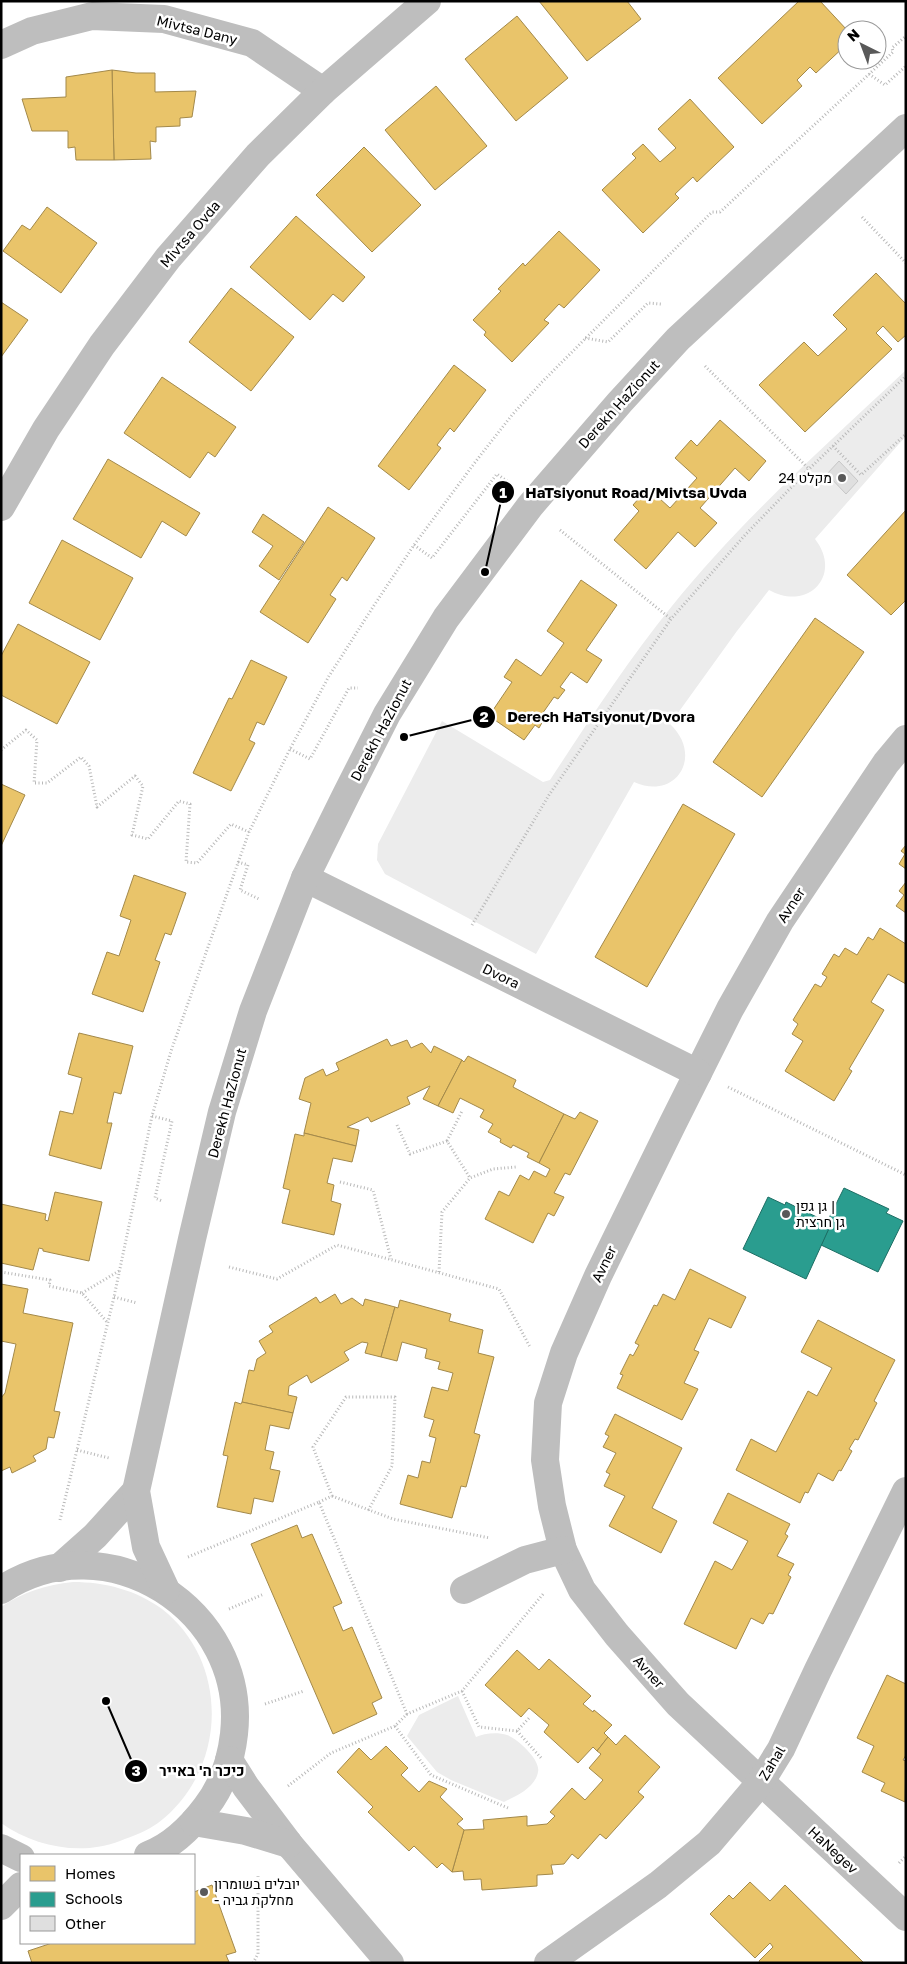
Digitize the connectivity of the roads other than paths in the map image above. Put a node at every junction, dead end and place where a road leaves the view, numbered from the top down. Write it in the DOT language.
graph roads {
  1 [pos="427,1"];
  2 [pos="1,45"];
  3 [pos="323,92"];
  4 [pos="906,128"];
  5 [pos="1,507"];
  6 [pos="906,739"];
  7 [pos="305,878"];
  8 [pos="698,1073"];
  9 [pos="136,1491"];
  10 [pos="906,1491"];
  11 [pos="563,1550"];
  12 [pos="59,1568"];
  13 [pos="1,1590"];
  14 [pos="166,1590"];
  15 [pos="464,1590"];
  16 [pos="229,1760"];
  17 [pos="760,1782"];
  18 [pos="194,1822"];
  19 [pos="289,1844"];
  20 [pos="1,1848"];
  21 [pos="150,1854"];
  22 [pos="20,1858"];
  23 [pos="20,1887"];
  24 [pos="1,1906"];
  25 [pos="906,1918"];
  26 [pos="551,1962"];
  27 [pos="390,1963"];
  1 -- 3 [label="street, Mivtsa Ovda"];
  2 -- 3 [label="street, Mivtsa Dany"];
  3 -- 5 [label="street, Mivtsa Ovda"];
  4 -- 7 [label="street, Derekh HaZionut"];
  6 -- 8 [label="street, Avner"];
  7 -- 8 [label="street, Dvora"];
  7 -- 9 [label="street, Derekh HaZionut"];
  8 -- 11 [label="street, Avner"];
  9 -- 12 [label="street, Derekh HaZionut"];
  9 -- 14 [label="street, Derekh HaZionut"];
  10 -- 17 [label="street, Zahal"];
  11 -- 15 [label="street"];
  11 -- 17 [label="street, Avner"];
  12 -- 13 [label="street"];
  12 -- 14 [label="street"];
  14 -- 16 [label="street"];
  16 -- 18 [label="street"];
  16 -- 19 [label="street"];
  17 -- 25 [label="street, HaNegev"];
  17 -- 26 [label="street, Zahal"];
  18 -- 19 [label="street"];
  18 -- 21 [label="street"];
  19 -- 27 [label="street"];
  20 -- 22 [label="street"];
  23 -- 24 [label="street"];
}
